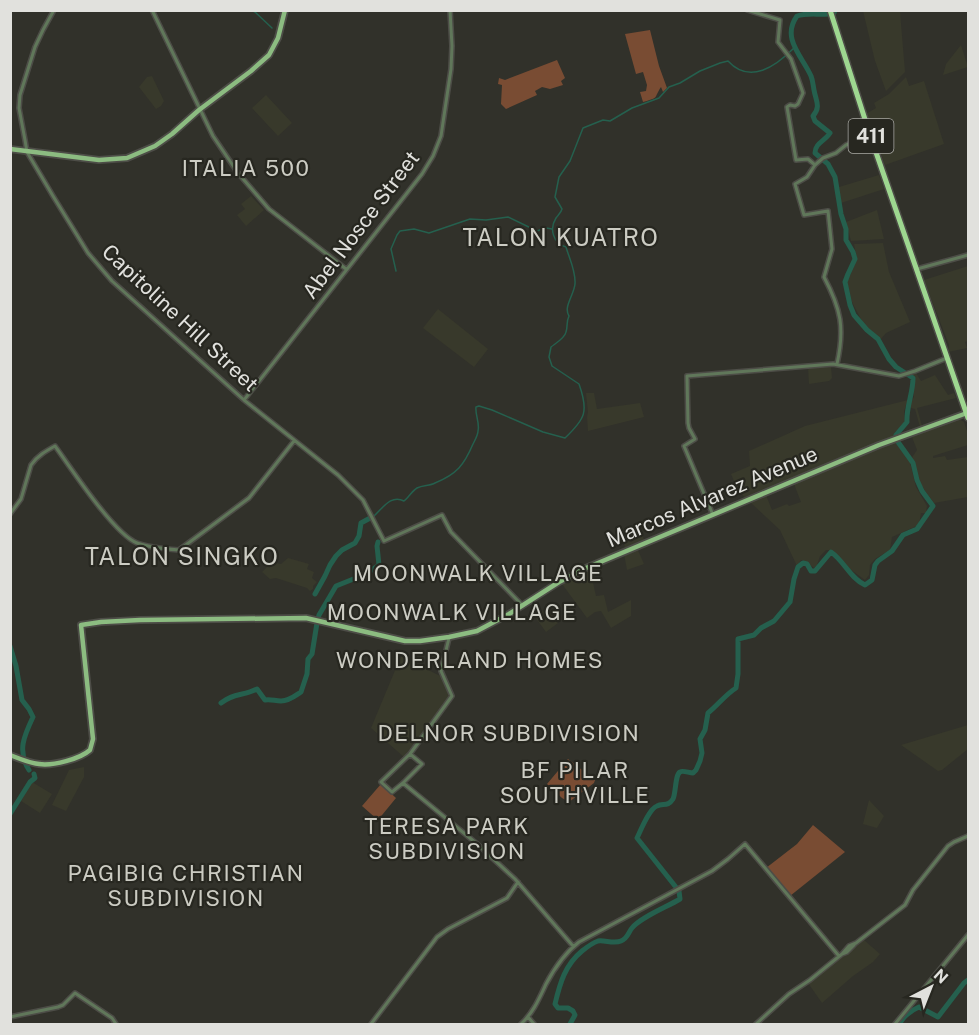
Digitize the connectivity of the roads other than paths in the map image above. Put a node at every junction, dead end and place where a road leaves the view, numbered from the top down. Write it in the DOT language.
graph roads {
  1 [pos="54,10"];
  2 [pos="152,10"];
  3 [pos="285,10"];
  4 [pos="450,10"];
  5 [pos="747,10"];
  6 [pos="831,13"];
  7 [pos="199,110"];
  8 [pos="870,135"];
  9 [pos="10,149"];
  10 [pos="27,152"];
  11 [pos="815,165"];
  12 [pos="969,255"];
  13 [pos="917,269"];
  14 [pos="346,270"];
  15 [pos="948,357"];
  16 [pos="837,364"];
  17 [pos="244,400"];
  18 [pos="968,416"];
  19 [pos="294,441"];
  20 [pos="10,514"];
  21 [pos="713,515"];
  22 [pos="522,605"];
  23 [pos="449,637"];
  24 [pos="410,754"];
  25 [pos="10,756"];
  26 [pos="403,783"];
  27 [pos="969,836"];
  28 [pos="518,882"];
  29 [pos="969,935"];
  30 [pos="573,946"];
  31 [pos="840,955"];
  32 [pos="10,1017"];
  33 [pos="528,1017"];
  34 [pos="116,1024"];
  35 [pos="371,1024"];
  36 [pos="521,1024"];
  37 [pos="534,1024"];
  38 [pos="756,1024"];
  39 [pos="895,1024"];
  1 -- 10 [label="street"];
  2 -- 7 [label="street"];
  3 -- 7 [label="main road"];
  4 -- 14 [label="street, Abel Nosce Street"];
  5 -- 11 [label="street"];
  6 -- 8 [label="highway, 411"];
  7 -- 10 [label="main road"];
  7 -- 14 [label="street"];
  8 -- 11 [label="street"];
  8 -- 13 [label="highway, 411"];
  9 -- 10 [label="main road"];
  10 -- 17 [label="street, Capitoline Hill Street"];
  11 -- 16 [label="street"];
  12 -- 13 [label="street"];
  13 -- 15 [label="highway, 411"];
  14 -- 17 [label="street, Abel Nosce Street"];
  15 -- 16 [label="street"];
  15 -- 18 [label="highway, 411"];
  16 -- 21 [label="street"];
  17 -- 19 [label="street, Capitoline Hill Street"];
  18 -- 21 [label="main road, Marcos Alvarez Avenue"];
  19 -- 20 [label="street"];
  19 -- 22 [label="street, Capitoline Hill Street"];
  21 -- 22 [label="main road, Marcos Alvarez Avenue"];
  22 -- 23 [label="main road, Marcos Alvarez Avenue"];
  23 -- 24 [label="street"];
  23 -- 25 [label="main road, Marcos Alvarez Avenue"];
  24 -- 26 [label="street"];
  24 -- 26 [label="street"];
  26 -- 28 [label="street"];
  27 -- 31 [label="street"];
  28 -- 30 [label="street"];
  28 -- 35 [label="street"];
  29 -- 39 [label="street"];
  30 -- 31 [label="street"];
  30 -- 33 [label="street"];
  31 -- 38 [label="street"];
  32 -- 34 [label="street"];
  33 -- 36 [label="street"];
  33 -- 37 [label="street"];
}
